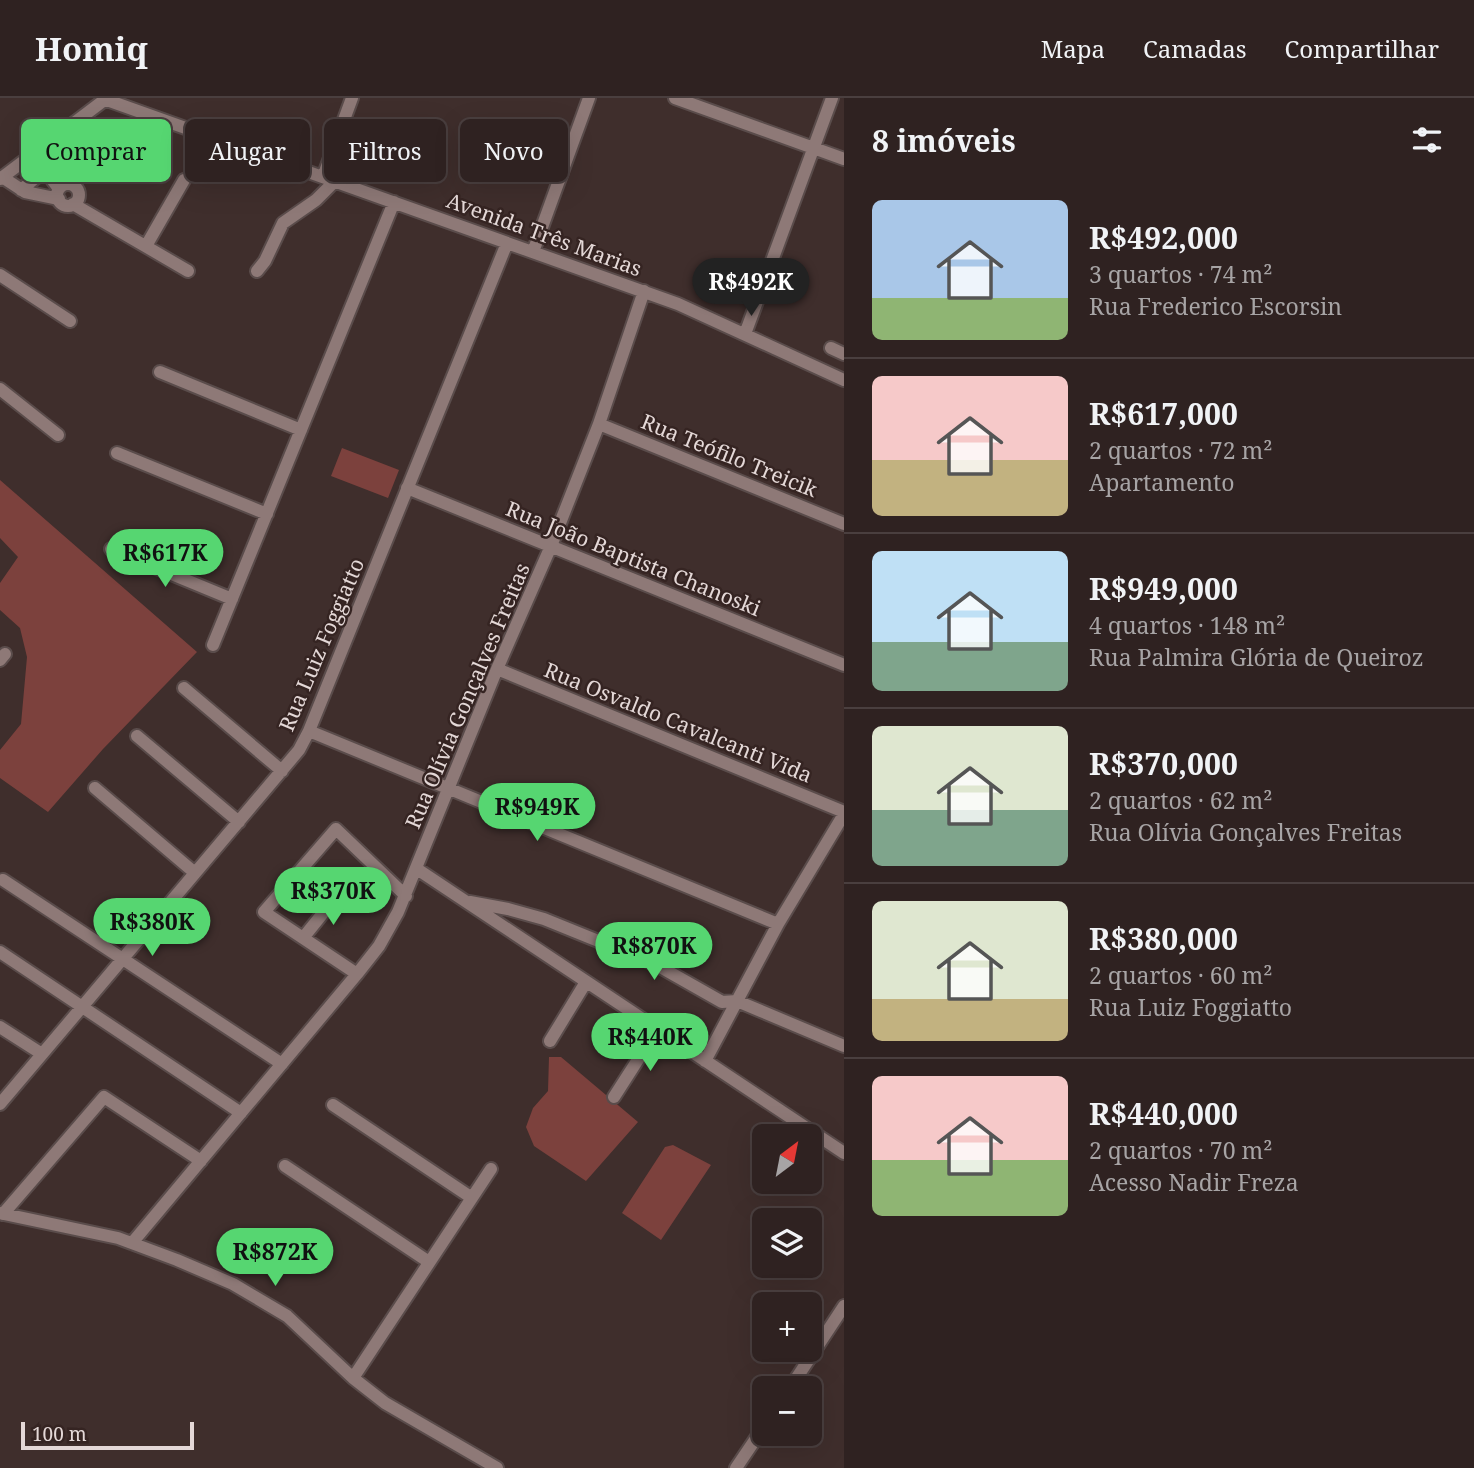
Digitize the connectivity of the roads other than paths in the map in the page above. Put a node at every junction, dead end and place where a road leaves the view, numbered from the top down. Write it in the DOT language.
graph roads {
  1 [pos="352,98"];
  2 [pos="589,98"];
  3 [pos="675,98"];
  4 [pos="832,98"];
  5 [pos="107,99"];
  6 [pos="80,119"];
  7 [pos="346,119"];
  8 [pos="815,147"];
  9 [pos="844,159"];
  10 [pos="21,163"];
  11 [pos="324,177"];
  12 [pos="1,178"];
  13 [pos="184,180"];
  14 [pos="31,182"];
  15 [pos="52,182"];
  16 [pos="327,182"];
  17 [pos="337,182"];
  18 [pos="21,190"];
  19 [pos="59,194"];
  20 [pos="394,202"];
  21 [pos="73,204"];
  22 [pos="507,243"];
  23 [pos="146,246"];
  24 [pos="533,252"];
  25 [pos="188,271"];
  26 [pos="257,271"];
  27 [pos="0,275"];
  28 [pos="644,291"];
  29 [pos="70,321"];
  30 [pos="745,334"];
  31 [pos="831,348"];
  32 [pos="844,354"];
  33 [pos="160,372"];
  34 [pos="844,380"];
  35 [pos="0,389"];
  36 [pos="599,424"];
  37 [pos="301,430"];
  38 [pos="58,435"];
  39 [pos="117,453"];
  40 [pos="407,488"];
  41 [pos="267,514"];
  42 [pos="844,524"];
  43 [pos="551,546"];
  44 [pos="111,549"];
  45 [pos="232,599"];
  46 [pos="213,645"];
  47 [pos="844,666"];
  48 [pos="497,670"];
  49 [pos="184,688"];
  50 [pos="309,730"];
  51 [pos="137,736"];
  52 [pos="282,771"];
  53 [pos="95,788"];
  54 [pos="448,788"];
  55 [pos="844,813"];
  56 [pos="239,822"];
  57 [pos="417,869"];
  58 [pos="195,873"];
  59 [pos="3,880"];
  60 [pos="406,896"];
  61 [pos="335,897"];
  62 [pos="466,902"];
  63 [pos="778,924"];
  64 [pos="303,938"];
  65 [pos="0,952"];
  66 [pos="123,959"];
  67 [pos="358,974"];
  68 [pos="586,982"];
  69 [pos="737,1001"];
  70 [pos="82,1007"];
  71 [pos="0,1027"];
  72 [pos="657,1030"];
  73 [pos="550,1041"];
  74 [pos="844,1046"];
  75 [pos="42,1054"];
  76 [pos="705,1061"];
  77 [pos="282,1064"];
  78 [pos="614,1097"];
  79 [pos="1,1102"];
  80 [pos="333,1105"];
  81 [pos="241,1113"];
  82 [pos="844,1153"];
  83 [pos="201,1161"];
  84 [pos="285,1166"];
  85 [pos="491,1169"];
  86 [pos="472,1198"];
  87 [pos="2,1214"];
  88 [pos="132,1243"];
  89 [pos="429,1262"];
  90 [pos="844,1306"];
  91 [pos="798,1376"];
  92 [pos="353,1378"];
  93 [pos="752,1444"];
  94 [pos="497,1468"];
  95 [pos="736,1468"];
  1 -- 7 [label="street"];
  2 -- 24 [label="street"];
  3 -- 8 [label="street"];
  4 -- 8 [label="street"];
  5 -- 6 [label="street"];
  5 -- 11 [label="street, Avenida Três Marias"];
  8 -- 9 [label="street"];
  8 -- 30 [label="street"];
  10 -- 12 [label="street"];
  12 -- 18 [label="street"];
  13 -- 23 [label="street"];
  14 -- 18 [label="street"];
  15 -- 19 [label="street"];
  16 -- 26 [label="street"];
  17 -- 20 [label="street, Avenida Três Marias"];
  18 -- 19 [label="street"];
  19 -- 21 [label="street"];
  19 -- 21 [label="street"];
  20 -- 22 [label="street, Avenida Três Marias"];
  20 -- 37 [label="street"];
  21 -- 23 [label="street"];
  22 -- 24 [label="street, Avenida Três Marias"];
  22 -- 40 [label="street, Rua Luiz Foggiatto"];
  23 -- 25 [label="street"];
  24 -- 28 [label="street, Avenida Três Marias"];
  27 -- 29 [label="street"];
  28 -- 30 [label="street, Avenida Três Marias"];
  28 -- 36 [label="street, Rua Olívia Gonçalves Freitas"];
  30 -- 34 [label="street, Avenida Três Marias"];
  31 -- 32 [label="street"];
  33 -- 37 [label="street"];
  35 -- 38 [label="street"];
  36 -- 42 [label="street, Rua Teófilo Treicik"];
  36 -- 43 [label="street, Rua Olívia Gonçalves Freitas"];
  37 -- 41 [label="street"];
  39 -- 41 [label="street"];
  40 -- 43 [label="street, Rua João Baptista Chanoski"];
  40 -- 50 [label="street, Rua Luiz Foggiatto"];
  41 -- 45 [label="street"];
  43 -- 47 [label="street, Rua João Baptista Chanoski"];
  43 -- 48 [label="street, Rua Olívia Gonçalves Freitas"];
  44 -- 45 [label="street"];
  45 -- 46 [label="street"];
  48 -- 54 [label="street, Rua Olívia Gonçalves Freitas"];
  48 -- 55 [label="street, Rua Osvaldo Cavalcanti Vida"];
  49 -- 52 [label="street"];
  50 -- 52 [label="street, Rua Luiz Foggiatto"];
  50 -- 54 [label="street"];
  51 -- 56 [label="street"];
  52 -- 56 [label="street, Rua Luiz Foggiatto"];
  53 -- 58 [label="street"];
  54 -- 57 [label="street, Rua Olívia Gonçalves Freitas"];
  54 -- 63 [label="street"];
  55 -- 63 [label="street"];
  56 -- 58 [label="street, Rua Luiz Foggiatto"];
  57 -- 60 [label="street, Rua Olívia Gonçalves Freitas"];
  57 -- 62 [label="street"];
  58 -- 66 [label="street, Rua Luiz Foggiatto"];
  59 -- 66 [label="street"];
  60 -- 64 [label="street"];
  60 -- 67 [label="street, Rua Olívia Gonçalves Freitas"];
  61 -- 64 [label="street"];
  62 -- 68 [label="street"];
  62 -- 69 [label="street"];
  63 -- 69 [label="street"];
  64 -- 67 [label="street"];
  65 -- 70 [label="street"];
  66 -- 70 [label="street, Rua Luiz Foggiatto"];
  66 -- 77 [label="street"];
  67 -- 77 [label="street, Rua Olívia Gonçalves Freitas"];
  68 -- 72 [label="street"];
  68 -- 73 [label="street"];
  69 -- 74 [label="street"];
  69 -- 76 [label="street"];
  70 -- 75 [label="street, Rua Luiz Foggiatto"];
  70 -- 81 [label="street"];
  71 -- 75 [label="street"];
  72 -- 76 [label="street"];
  72 -- 78 [label="street"];
  75 -- 79 [label="street, Rua Luiz Foggiatto"];
  76 -- 82 [label="street"];
  77 -- 81 [label="street, Rua Olívia Gonçalves Freitas"];
  80 -- 86 [label="street"];
  81 -- 83 [label="street, Rua Olívia Gonçalves Freitas"];
  83 -- 87 [label="street"];
  83 -- 88 [label="street, Rua Olívia Gonçalves Freitas"];
  84 -- 89 [label="street"];
  85 -- 86 [label="street"];
  86 -- 89 [label="street"];
  87 -- 88 [label="street"];
  88 -- 92 [label="street"];
  89 -- 92 [label="street"];
  90 -- 91 [label="street"];
  92 -- 94 [label="street"];
  93 -- 95 [label="street"];
}
